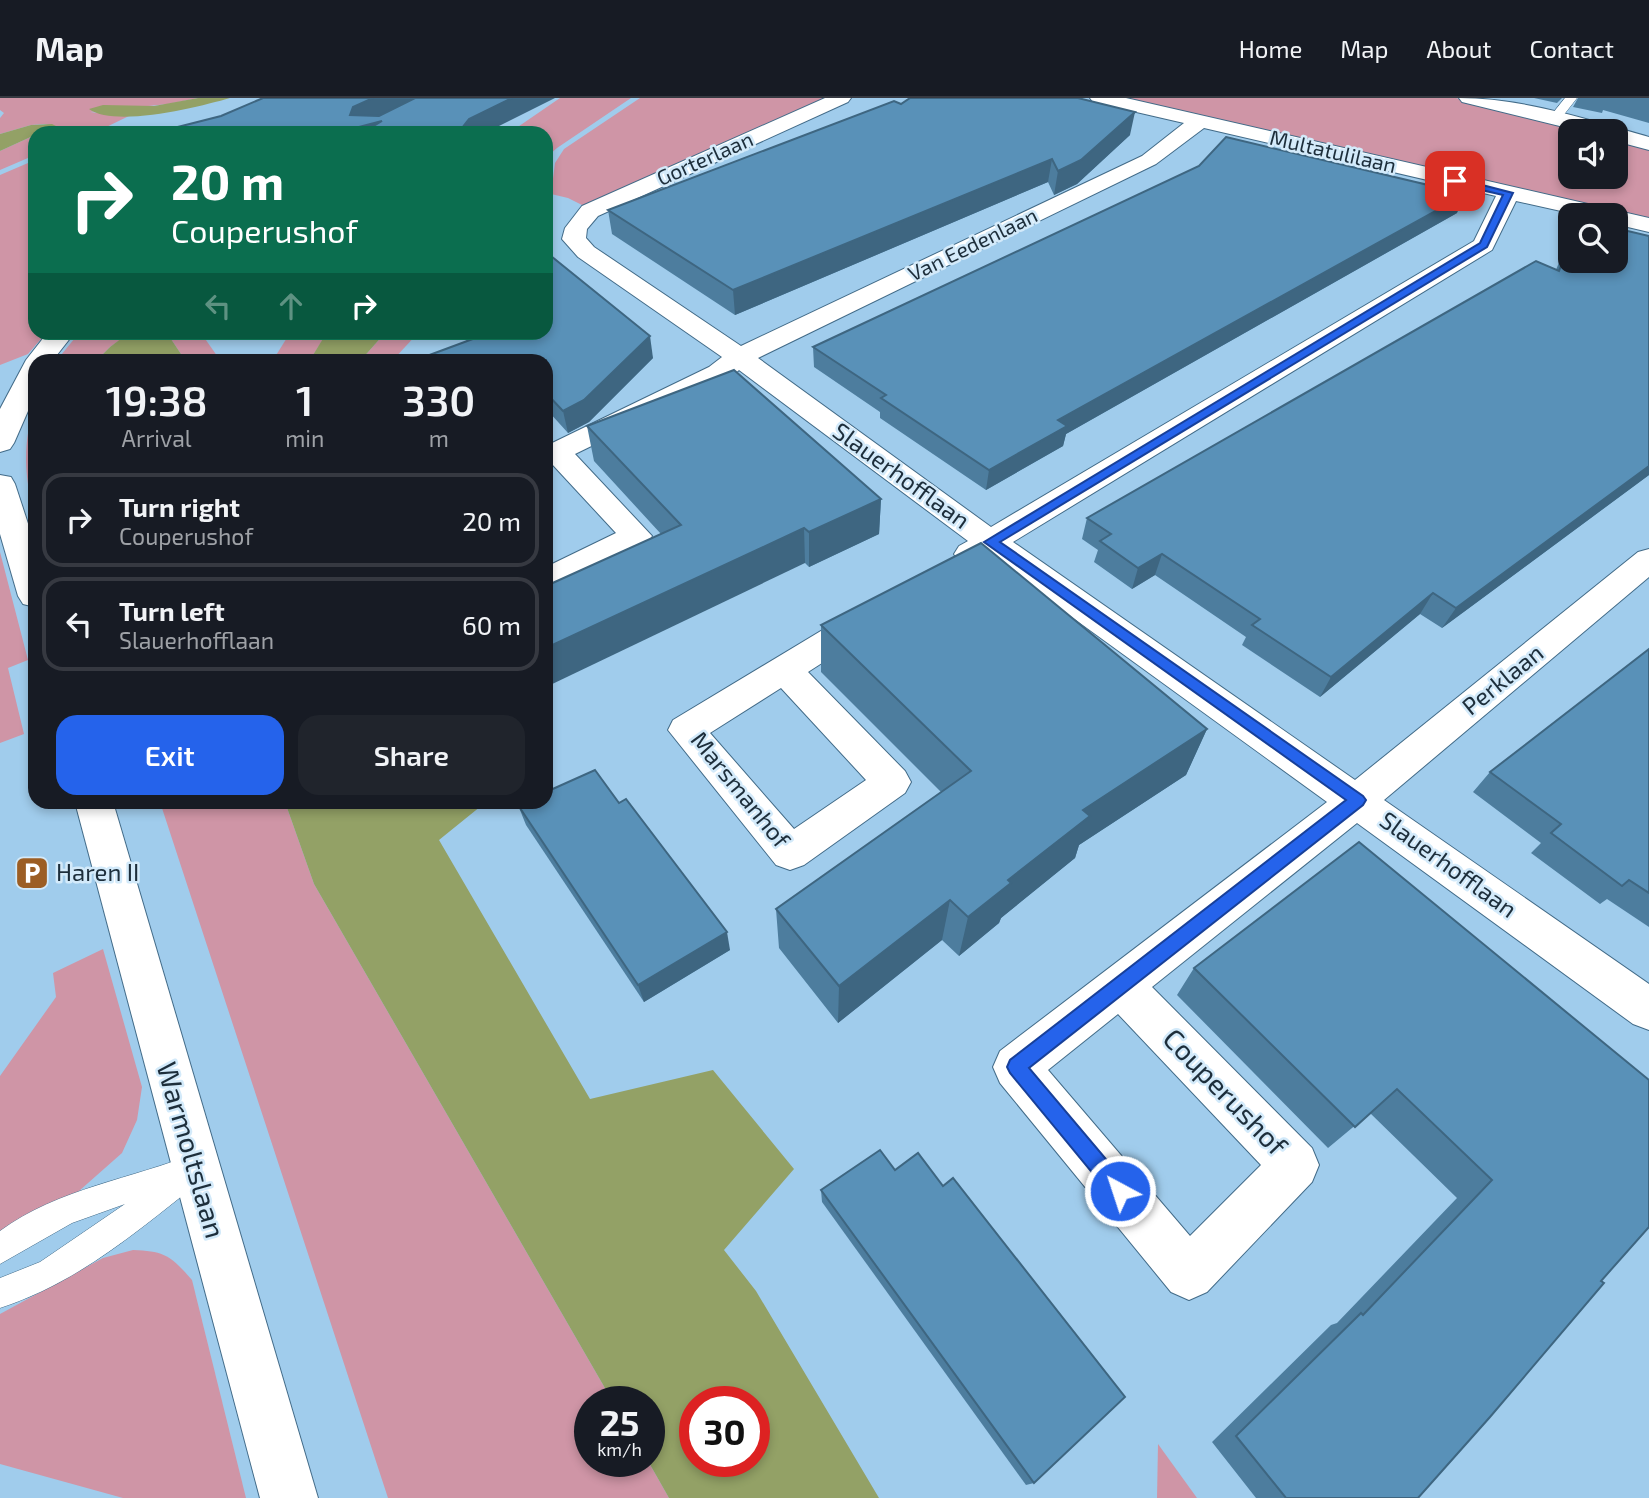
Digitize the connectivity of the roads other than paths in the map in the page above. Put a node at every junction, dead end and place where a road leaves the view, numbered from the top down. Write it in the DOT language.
graph roads {
  1 [pos="841,98"];
  2 [pos="1100,98"];
  3 [pos="1572,98"];
  4 [pos="1480,99"];
  5 [pos="1555,118"];
  6 [pos="1559,119"];
  7 [pos="1200,121"];
  8 [pos="1628,138"];
  9 [pos="1649,144"];
  10 [pos="1508,193"];
  11 [pos="1558,204"];
  12 [pos="1628,220"];
  13 [pos="1649,225"];
  14 [pos="576,228"];
  15 [pos="55,340"];
  16 [pos="44,354"];
  17 [pos="739,357"];
  18 [pos="28,368"];
  19 [pos="0,374"];
  20 [pos="28,380"];
  21 [pos="0,443"];
  22 [pos="553,455"];
  23 [pos="553,456"];
  24 [pos="0,484"];
  25 [pos="990,542"];
  26 [pos="1649,560"];
  27 [pos="945,570"];
  28 [pos="28,574"];
  29 [pos="553,578"];
  30 [pos="888,606"];
  31 [pos="785,670"];
  32 [pos="1358,800"];
  33 [pos="96,809"];
  34 [pos="1119,984"];
  35 [pos="1649,1009"];
  36 [pos="196,1167"];
  37 [pos="0,1249"];
  38 [pos="0,1293"];
  39 [pos="289,1498"];
  1 -- 14 [label="street, Gorterlaan"];
  2 -- 7 [label="street, Multatulilaan"];
  3 -- 5 [label="lane"];
  4 -- 5 [label="street"];
  5 -- 6 [label="street"];
  7 -- 10 [label="street, Multatulilaan"];
  7 -- 17 [label="street, Van Eedenlaan"];
  8 -- 9 [label="street"];
  10 -- 11 [label="street, Multatulilaan"];
  10 -- 25 [label="street"];
  12 -- 13 [label="street"];
  14 -- 17 [label="street, Slauerhofflaan"];
  15 -- 16 [label="street"];
  17 -- 22 [label="street, Van Eedenlaan"];
  17 -- 25 [label="street, Slauerhofflaan"];
  18 -- 19 [label="street"];
  20 -- 21 [label="street"];
  23 -- 29 [label="street"];
  24 -- 28 [label="street"];
  25 -- 27 [label="street"];
  25 -- 32 [label="street, Slauerhofflaan"];
  26 -- 32 [label="street, Perklaan"];
  30 -- 31 [label="street, Marsmanhof"];
  31 -- 31 [label="street, Marsmanhof"];
  32 -- 34 [label="street, Couperushof"];
  32 -- 35 [label="street, Slauerhofflaan"];
  33 -- 36 [label="street, Warmoltslaan"];
  34 -- 34 [label="street, Couperushof"];
  36 -- 37 [label="lane"];
  36 -- 38 [label="lane"];
  36 -- 39 [label="street, Warmoltslaan"];
}
